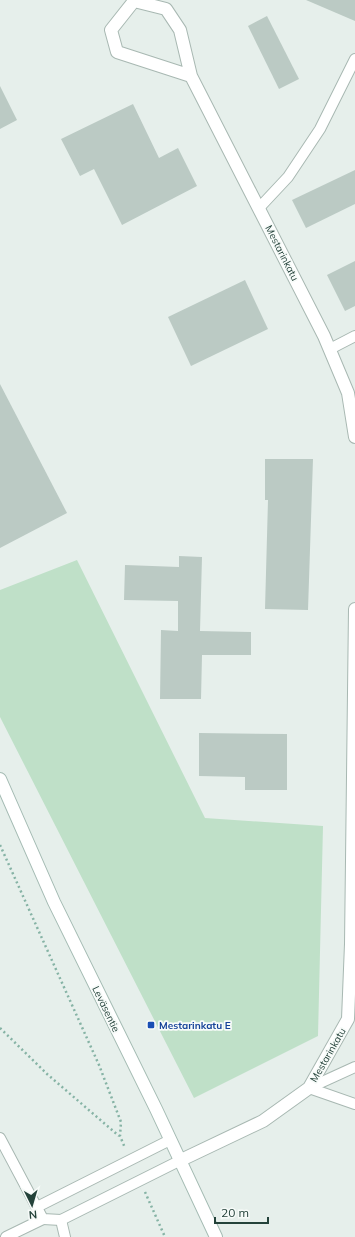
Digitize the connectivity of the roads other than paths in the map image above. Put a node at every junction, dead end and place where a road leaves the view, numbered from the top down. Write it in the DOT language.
graph roads {
  1 [pos="355,59"];
  2 [pos="191,76"];
  3 [pos="259,208"];
  4 [pos="355,336"];
  5 [pos="330,349"];
  6 [pos="355,437"];
  7 [pos="355,609"];
  8 [pos="0,779"];
  9 [pos="355,1067"];
  10 [pos="309,1088"];
  11 [pos="355,1104"];
  12 [pos="0,1138"];
  13 [pos="170,1140"];
  14 [pos="180,1161"];
  15 [pos="37,1207"];
  16 [pos="43,1219"];
  17 [pos="61,1220"];
  18 [pos="6,1237"];
  19 [pos="65,1237"];
  20 [pos="216,1237"];
  1 -- 3 [label="lane"];
  2 -- 2 [label="street, Mestarinkatu"];
  2 -- 3 [label="street, Mestarinkatu"];
  3 -- 5 [label="street, Mestarinkatu"];
  4 -- 5 [label="lane"];
  5 -- 6 [label="street, Mestarinkatu"];
  7 -- 10 [label="street, Mestarinkatu"];
  8 -- 13 [label="street, Leväsentie"];
  9 -- 10 [label="lane"];
  10 -- 11 [label="lane"];
  10 -- 14 [label="street, Mestarinkatu"];
  12 -- 15 [label="lane"];
  13 -- 14 [label="street, Leväsentie"];
  13 -- 15 [label="lane"];
  14 -- 17 [label="lane"];
  14 -- 20 [label="street, Leväsentie"];
  15 -- 16 [label="lane"];
  16 -- 17 [label="lane"];
  16 -- 18 [label="lane"];
  17 -- 19 [label="lane"];
}
